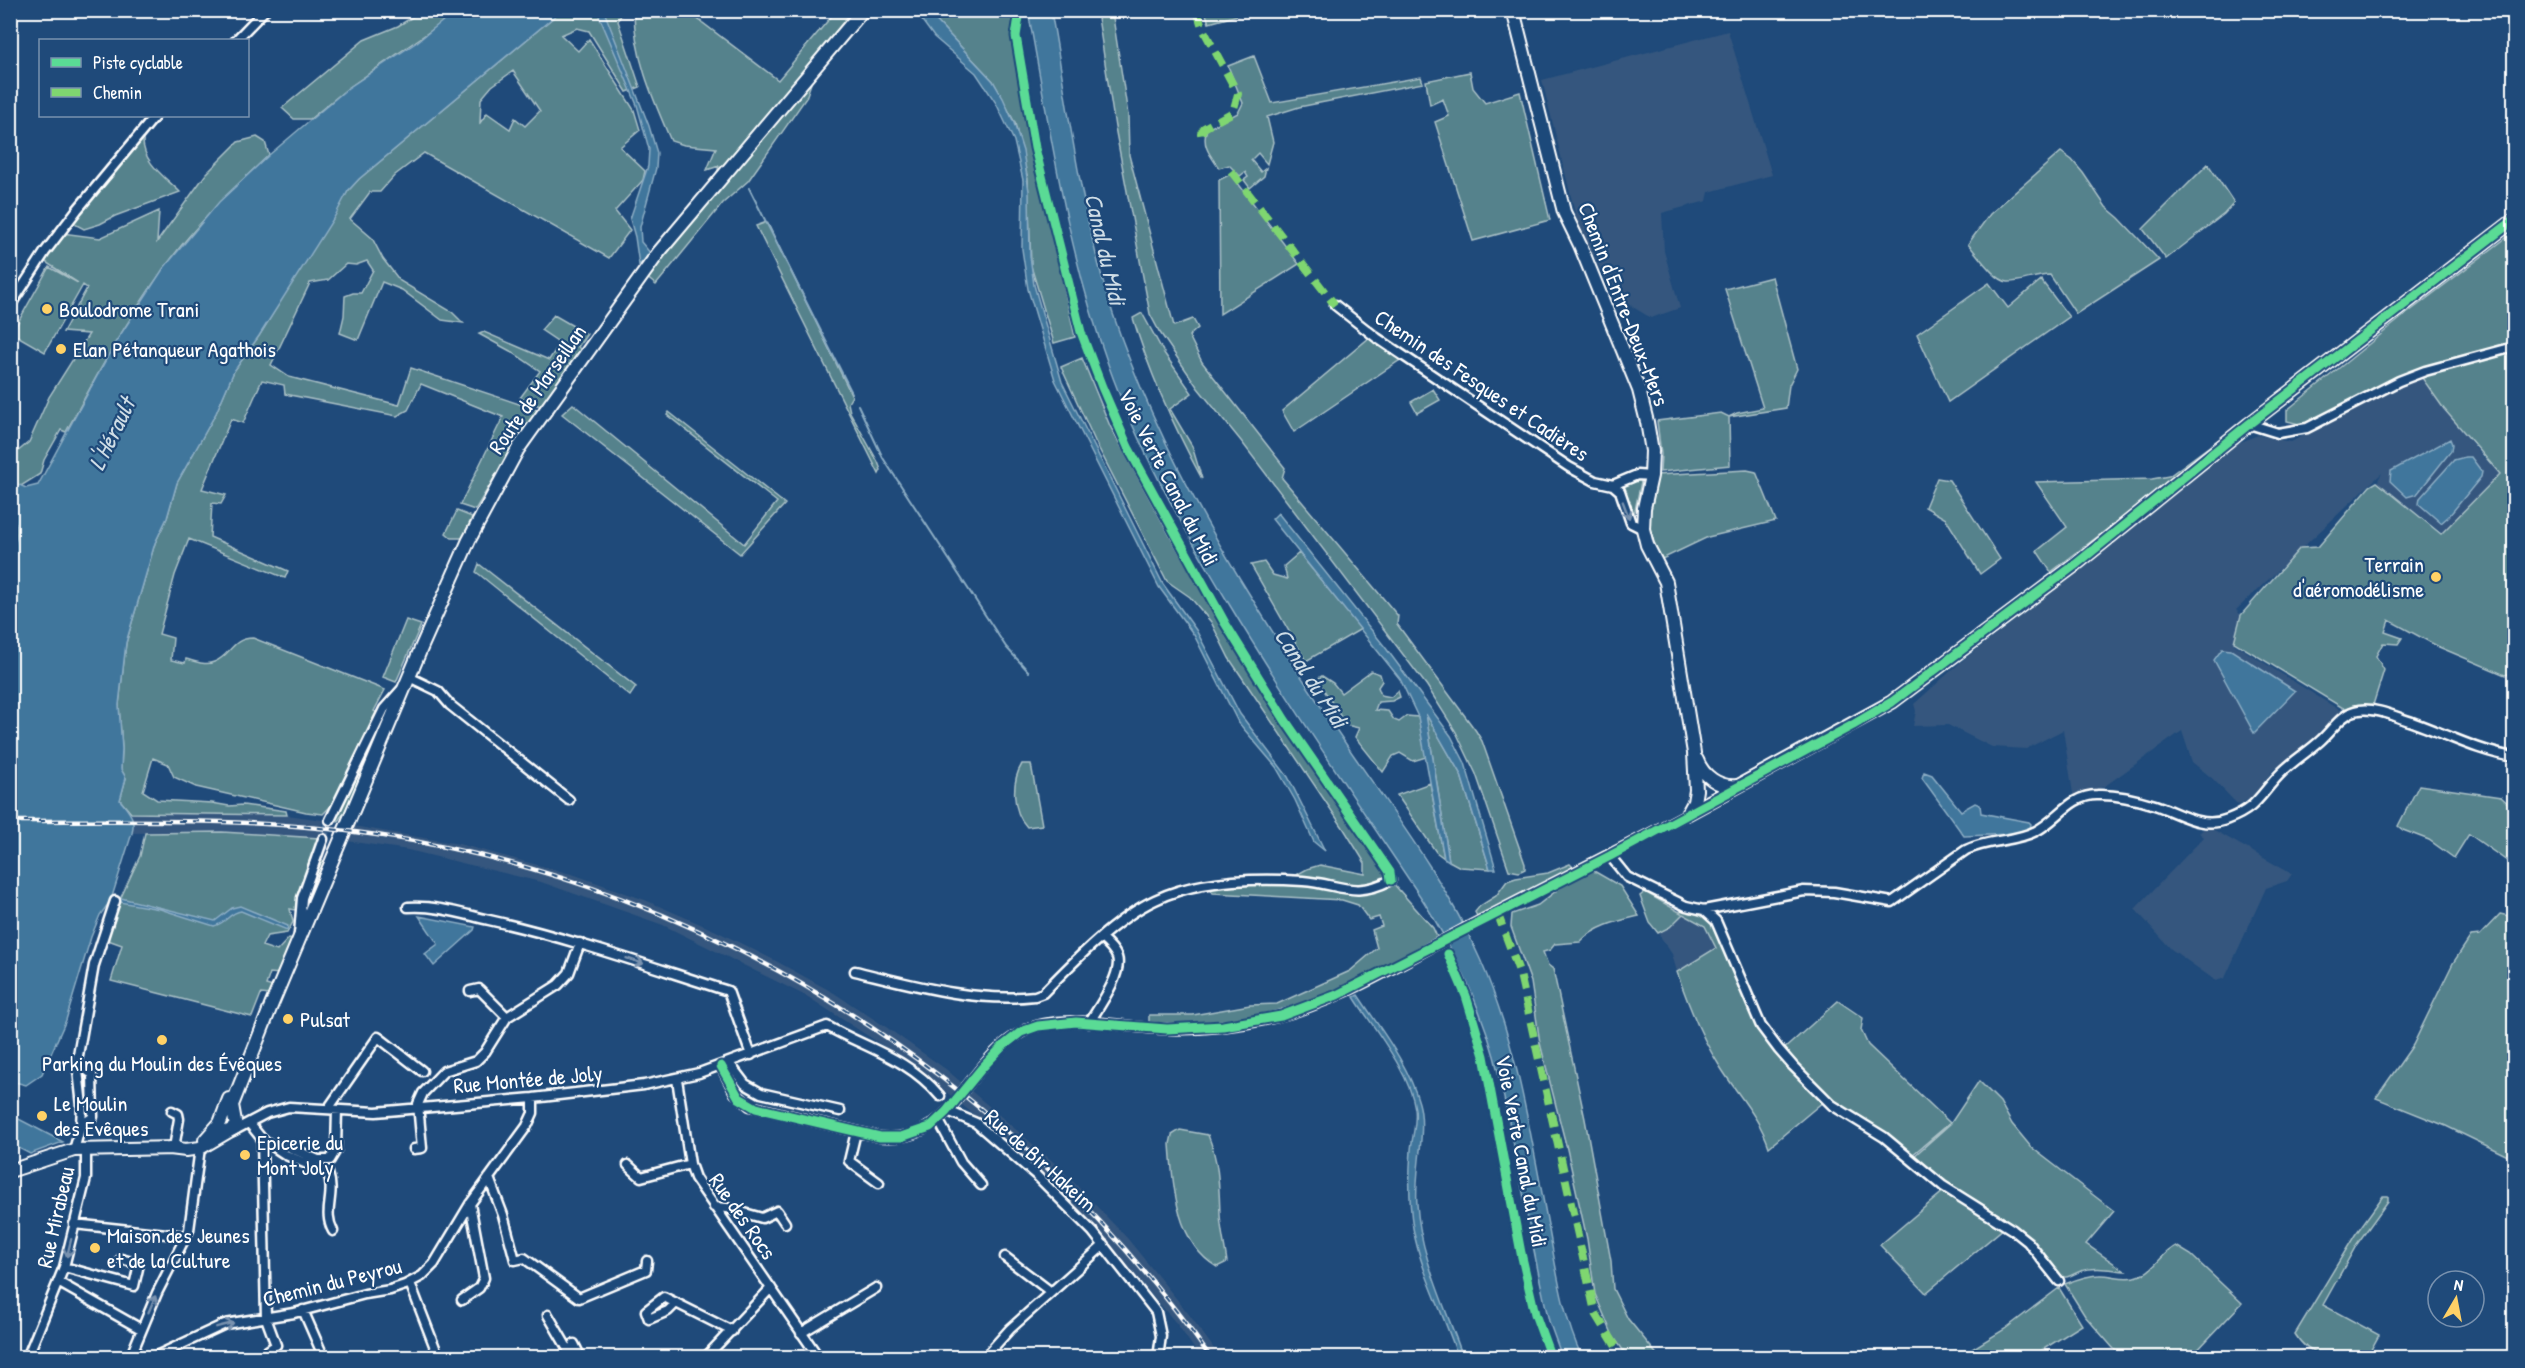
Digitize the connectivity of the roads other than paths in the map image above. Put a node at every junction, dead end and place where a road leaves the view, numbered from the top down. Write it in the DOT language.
graph roads {
  1 [pos="265,10"];
  2 [pos="862,10"];
  3 [pos="1513,10"];
  4 [pos="237,39"];
  5 [pos="154,117"];
  6 [pos="2514,220"];
  7 [pos="1335,305"];
  8 [pos="10,306"];
  9 [pos="2514,347"];
  10 [pos="2249,424"];
  11 [pos="1651,476"];
  12 [pos="1613,485"];
  13 [pos="1643,529"];
  14 [pos="406,682"];
  15 [pos="1694,753"];
  16 [pos="2514,757"];
  17 [pos="1696,774"];
  18 [pos="1709,777"];
  19 [pos="1737,786"];
  20 [pos="1714,799"];
  21 [pos="569,800"];
  22 [pos="1687,814"];
  23 [pos="330,820"];
  24 [pos="323,839"];
  25 [pos="1611,856"];
  26 [pos="1391,880"];
  27 [pos="115,901"];
  28 [pos="408,906"];
  29 [pos="1704,910"];
  30 [pos="299,938"];
  31 [pos="1101,938"];
  32 [pos="580,944"];
  33 [pos="855,971"];
  34 [pos="470,991"];
  35 [pos="507,1017"];
  36 [pos="1089,1023"];
  37 [pos="750,1055"];
  38 [pos="77,1061"];
  39 [pos="725,1064"];
  40 [pos="422,1071"];
  41 [pos="677,1079"];
  42 [pos="940,1096"];
  43 [pos="533,1098"];
  44 [pos="418,1107"];
  45 [pos="332,1110"];
  46 [pos="172,1111"];
  47 [pos="840,1111"];
  48 [pos="948,1111"];
  49 [pos="939,1121"];
  50 [pos="249,1123"];
  51 [pos="229,1124"];
  52 [pos="81,1125"];
  53 [pos="856,1132"];
  54 [pos="262,1139"];
  55 [pos="172,1148"];
  56 [pos="200,1148"];
  57 [pos="291,1148"];
  58 [pos="414,1149"];
  59 [pos="80,1150"];
  60 [pos="690,1164"];
  61 [pos="628,1165"];
  62 [pos="10,1171"];
  63 [pos="489,1178"];
  64 [pos="879,1183"];
  65 [pos="981,1185"];
  66 [pos="470,1204"];
  67 [pos="714,1208"];
  68 [pos="785,1223"];
  69 [pos="74,1224"];
  70 [pos="333,1231"];
  71 [pos="186,1236"];
  72 [pos="1104,1245"];
  73 [pos="1005,1257"];
  74 [pos="121,1259"];
  75 [pos="647,1261"];
  76 [pos="64,1267"];
  77 [pos="2059,1281"];
  78 [pos="58,1282"];
  79 [pos="410,1283"];
  80 [pos="771,1288"];
  81 [pos="876,1288"];
  82 [pos="1051,1292"];
  83 [pos="462,1300"];
  84 [pos="676,1303"];
  85 [pos="303,1310"];
  86 [pos="548,1315"];
  87 [pos="266,1318"];
  88 [pos="141,1329"];
  89 [pos="732,1331"];
  90 [pos="801,1333"];
  91 [pos="574,1344"];
  92 [pos="27,1358"];
  93 [pos="130,1358"];
  94 [pos="152,1358"];
  95 [pos="257,1358"];
  96 [pos="324,1358"];
  97 [pos="439,1358"];
  98 [pos="573,1358"];
  99 [pos="581,1358"];
  100 [pos="705,1358"];
  101 [pos="819,1358"];
  102 [pos="984,1358"];
  103 [pos="1158,1358"];
  1 -- 4 [label="street"];
  2 -- 14 [label="street, Route de Marseillan"];
  3 -- 11 [label="street, Chemin d'Entre-Deux-Mers"];
  5 -- 8 [label="street"];
  6 -- 10 [label="street"];
  7 -- 12 [label="street, Chemin des Fesques et Cadières"];
  9 -- 10 [label="street"];
  10 -- 19 [label="street"];
  11 -- 12 [label="street"];
  11 -- 13 [label="street, Chemin d'Entre-Deux-Mers"];
  12 -- 13 [label="street, one-way"];
  13 -- 15 [label="street, Chemin d'Entre-Deux-Mers"];
  14 -- 21 [label="street"];
  14 -- 23 [label="street"];
  14 -- 30 [label="street, Route de Marseillan"];
  15 -- 17 [label="street, Chemin d'Entre-Deux-Mers"];
  15 -- 18 [label="street, Chemin d'Entre-Deux-Mers"];
  16 -- 29 [label="street"];
  17 -- 20 [label="street, Chemin d'Entre-Deux-Mers"];
  17 -- 22 [label="street, Chemin d'Entre-Deux-Mers"];
  18 -- 19 [label="street"];
  18 -- 20 [label="street, Chemin d'Entre-Deux-Mers"];
  19 -- 20 [label="street"];
  20 -- 22 [label="street"];
  22 -- 25 [label="street"];
  24 -- 30 [label="street"];
  25 -- 29 [label="street"];
  25 -- 36 [label="street"];
  26 -- 31 [label="street"];
  27 -- 38 [label="street"];
  28 -- 32 [label="street"];
  29 -- 77 [label="street"];
  30 -- 51 [label="street, Route de Marseillan"];
  31 -- 33 [label="street"];
  31 -- 36 [label="street"];
  32 -- 35 [label="street"];
  32 -- 37 [label="street, one-way"];
  34 -- 35 [label="street"];
  35 -- 44 [label="street"];
  36 -- 48 [label="street, bridge"];
  37 -- 39 [label="street, Rue Montée de Joly"];
  37 -- 42 [label="street, Rue Montée de Joly"];
  38 -- 52 [label="street"];
  38 -- 52 [label="street"];
  39 -- 41 [label="street, Rue Montée de Joly"];
  39 -- 47 [label="street"];
  39 -- 53 [label="street"];
  40 -- 45 [label="street"];
  41 -- 43 [label="street, Rue Montée de Joly"];
  41 -- 60 [label="street, Rue des Rocs"];
  43 -- 44 [label="street, Rue Montée de Joly"];
  43 -- 63 [label="street, Chemin du Peyrou"];
  44 -- 45 [label="street, Rue Montée de Joly"];
  44 -- 58 [label="street"];
  45 -- 50 [label="street, Rue Montée de Joly"];
  45 -- 57 [label="street"];
  46 -- 55 [label="street"];
  48 -- 49 [label="street"];
  48 -- 72 [label="street, Rue de Bir Hakeim"];
  49 -- 53 [label="street"];
  49 -- 65 [label="street"];
  50 -- 51 [label="street, Rue Montée de Joly"];
  50 -- 54 [label="street"];
  51 -- 55 [label="street"];
  51 -- 56 [label="street"];
  52 -- 59 [label="street, Rue Mirabeau"];
  53 -- 64 [label="street"];
  54 -- 70 [label="street"];
  54 -- 87 [label="street"];
  55 -- 56 [label="street"];
  55 -- 59 [label="street"];
  56 -- 71 [label="street"];
  59 -- 62 [label="street"];
  59 -- 69 [label="street, Rue Mirabeau"];
  60 -- 61 [label="street"];
  60 -- 67 [label="street, Rue des Rocs"];
  63 -- 66 [label="street, Chemin du Peyrou"];
  63 -- 75 [label="street"];
  66 -- 79 [label="street, Chemin du Peyrou"];
  66 -- 83 [label="street"];
  67 -- 68 [label="street"];
  67 -- 80 [label="street, Rue des Rocs"];
  69 -- 71 [label="street"];
  69 -- 76 [label="street, Rue Mirabeau, one-way"];
  88 -- 71 [label="street, one-way"];
  72 -- 82 [label="street"];
  72 -- 103 [label="street, Rue de Bir Hakeim"];
  73 -- 82 [label="street"];
  74 -- 76 [label="street"];
  76 -- 78 [label="street, Rue Mirabeau"];
  78 -- 88 [label="street"];
  78 -- 92 [label="street, Rue Mirabeau"];
  79 -- 85 [label="street, Chemin du Peyrou"];
  79 -- 97 [label="street"];
  80 -- 89 [label="street"];
  80 -- 90 [label="street, Rue des Rocs"];
  81 -- 90 [label="street"];
  82 -- 102 [label="street"];
  84 -- 89 [label="street"];
  85 -- 87 [label="street, Chemin du Peyrou"];
  85 -- 96 [label="street"];
  86 -- 98 [label="street"];
  94 -- 87 [label="street, Chemin du Peyrou, one-way"];
  87 -- 95 [label="street"];
  88 -- 93 [label="street"];
  89 -- 100 [label="street"];
  90 -- 101 [label="street, Rue des Rocs"];
  91 -- 99 [label="street"];
}
